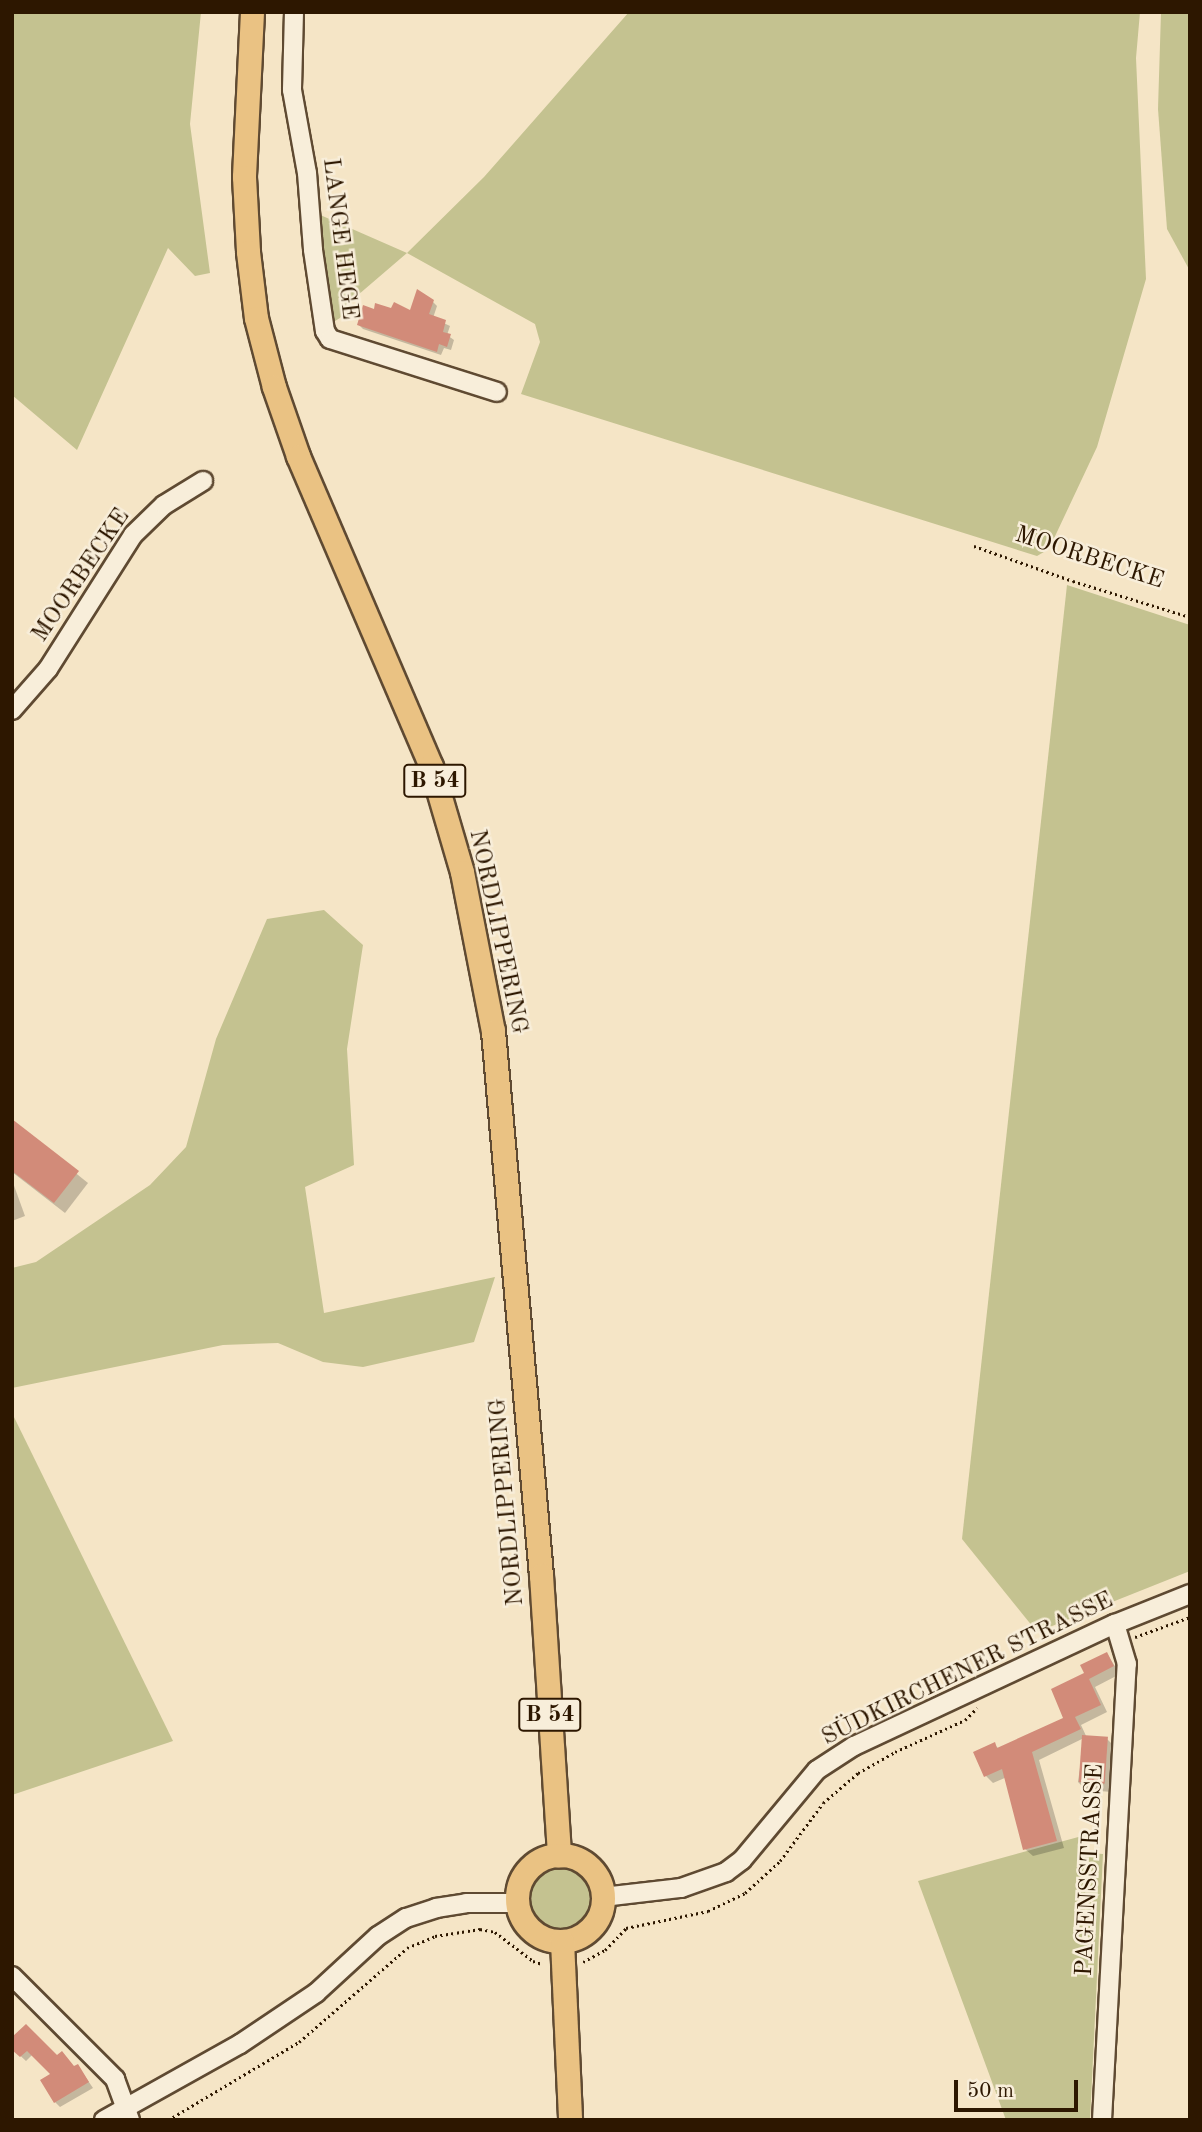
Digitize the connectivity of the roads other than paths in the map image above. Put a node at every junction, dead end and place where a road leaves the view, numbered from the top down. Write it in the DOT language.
graph roads {
  1 [pos="252,12"];
  2 [pos="294,12"];
  3 [pos="497,392"];
  4 [pos="203,481"];
  5 [pos="12,710"];
  6 [pos="1190,1594"];
  7 [pos="1115,1625"];
  8 [pos="559,1855"];
  9 [pos="603,1897"];
  10 [pos="517,1903"];
  11 [pos="562,1941"];
  12 [pos="12,1976"];
  13 [pos="129,2113"];
  14 [pos="104,2120"];
  15 [pos="570,2120"];
  16 [pos="1102,2120"];
  1 -- 8 [label="main road, NORDLIPPERING / B 54"];
  2 -- 3 [label="street, LANGE HEGE"];
  4 -- 5 [label="street, MOORBECKE"];
  6 -- 7 [label="street, SÜDKIRCHENER STRASSE"];
  7 -- 9 [label="street, SÜDKIRCHENER STRASSE"];
  7 -- 16 [label="street, PAGENSSTRASSE"];
  8 -- 9 [label="main road"];
  8 -- 10 [label="main road"];
  9 -- 11 [label="main road"];
  10 -- 11 [label="main road"];
  10 -- 13 [label="street"];
  11 -- 15 [label="main road"];
  12 -- 13 [label="street"];
  13 -- 14 [label="street"];
}
